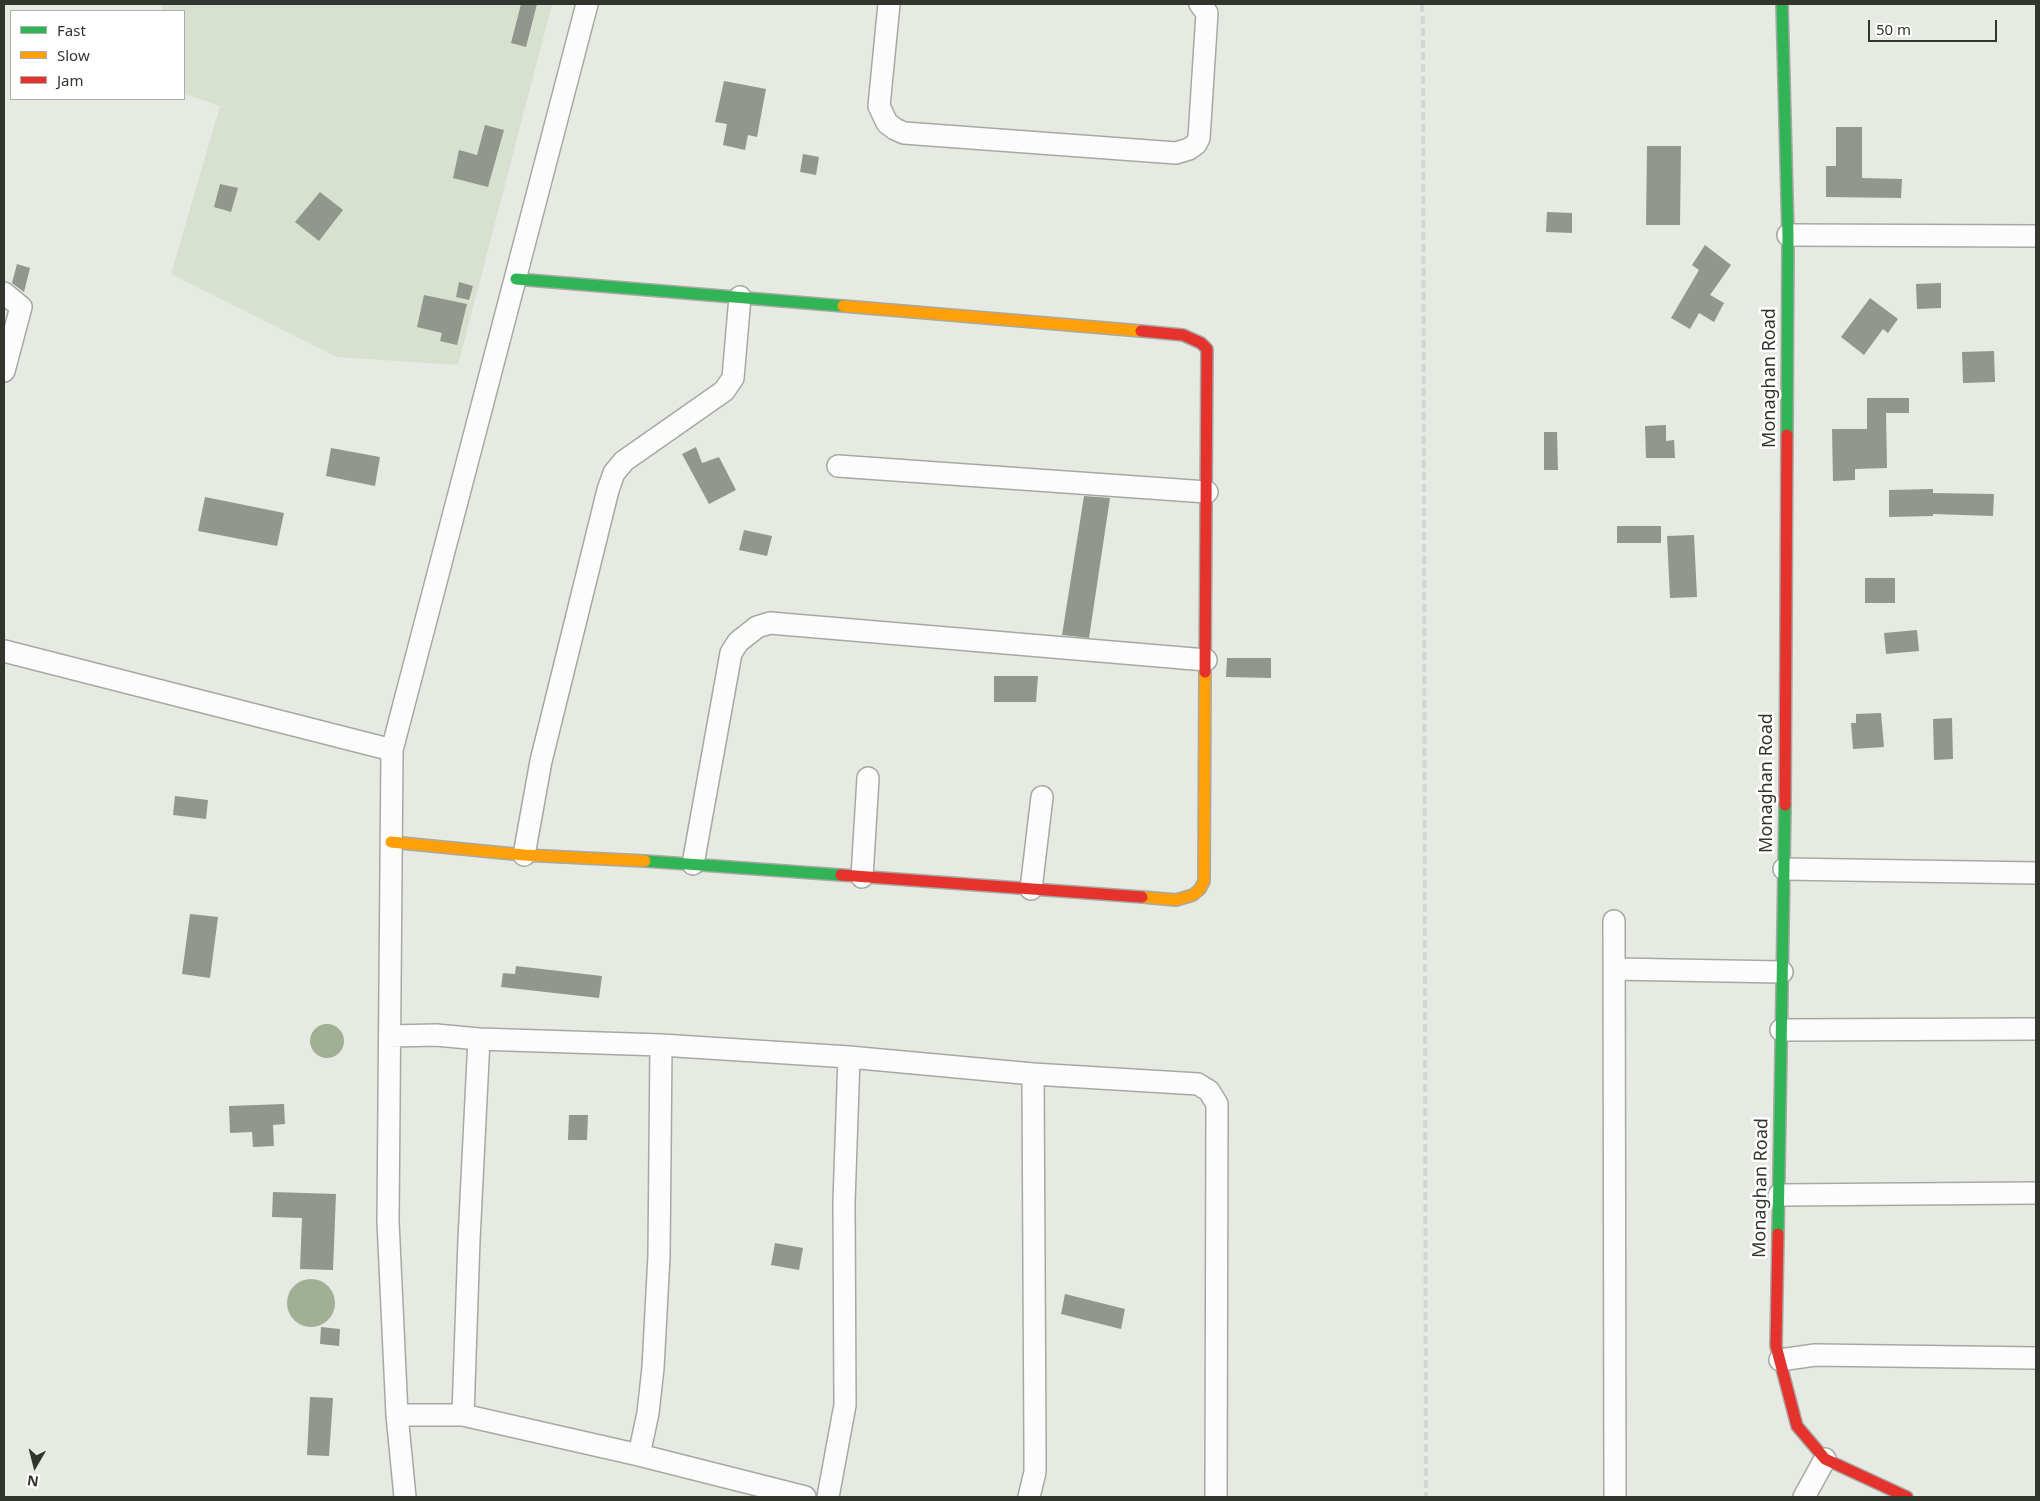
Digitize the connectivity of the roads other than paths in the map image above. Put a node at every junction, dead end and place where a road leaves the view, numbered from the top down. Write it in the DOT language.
graph roads {
  1 [pos="587,4"];
  2 [pos="889,4"];
  3 [pos="1200,4"];
  4 [pos="1782,4"];
  5 [pos="1788,235"];
  6 [pos="2036,236"];
  7 [pos="516,279"];
  8 [pos="4,293"];
  9 [pos="740,296"];
  10 [pos="4,371"];
  11 [pos="838,466"];
  12 [pos="1207,492"];
  13 [pos="4,651"];
  14 [pos="1206,660"];
  15 [pos="392,750"];
  16 [pos="868,778"];
  17 [pos="1042,797"];
  18 [pos="391,842"];
  19 [pos="524,855"];
  20 [pos="693,864"];
  21 [pos="1784,869"];
  22 [pos="2036,873"];
  23 [pos="862,877"];
  24 [pos="1030,889"];
  25 [pos="1614,921"];
  26 [pos="1615,969"];
  27 [pos="1782,972"];
  28 [pos="2036,1029"];
  29 [pos="1781,1030"];
  30 [pos="390,1036"];
  31 [pos="479,1039"];
  32 [pos="661,1045"];
  33 [pos="849,1057"];
  34 [pos="1033,1074"];
  35 [pos="2036,1193"];
  36 [pos="1779,1195"];
  37 [pos="2036,1358"];
  38 [pos="1780,1360"];
  39 [pos="463,1415"];
  40 [pos="397,1416"];
  41 [pos="639,1455"];
  42 [pos="1825,1459"];
  43 [pos="405,1497"];
  44 [pos="805,1497"];
  45 [pos="828,1497"];
  46 [pos="1029,1497"];
  47 [pos="1216,1497"];
  48 [pos="1615,1497"];
  49 [pos="1804,1497"];
  50 [pos="1907,1497"];
  1 -- 7 [label="street"];
  2 -- 3 [label="street"];
  4 -- 5 [label="street, Monaghan Road"];
  5 -- 6 [label="street"];
  5 -- 21 [label="street, Monaghan Road"];
  7 -- 9 [label="street"];
  7 -- 15 [label="street"];
  8 -- 10 [label="street"];
  9 -- 12 [label="street"];
  9 -- 19 [label="street"];
  11 -- 12 [label="street"];
  12 -- 14 [label="street"];
  13 -- 15 [label="street"];
  14 -- 20 [label="street"];
  14 -- 24 [label="street"];
  15 -- 18 [label="street"];
  16 -- 23 [label="street"];
  17 -- 24 [label="street"];
  18 -- 19 [label="street"];
  18 -- 30 [label="street"];
  19 -- 20 [label="street"];
  20 -- 23 [label="street"];
  21 -- 22 [label="street"];
  21 -- 27 [label="street, Monaghan Road"];
  23 -- 24 [label="street"];
  25 -- 26 [label="street"];
  26 -- 27 [label="street"];
  26 -- 48 [label="street"];
  27 -- 29 [label="street, Monaghan Road"];
  28 -- 29 [label="street"];
  29 -- 36 [label="street, Monaghan Road"];
  30 -- 31 [label="street"];
  30 -- 40 [label="street"];
  31 -- 32 [label="street"];
  31 -- 39 [label="street"];
  32 -- 33 [label="street"];
  32 -- 41 [label="street"];
  33 -- 34 [label="street"];
  33 -- 45 [label="street"];
  34 -- 46 [label="street"];
  34 -- 47 [label="street"];
  35 -- 36 [label="street"];
  36 -- 38 [label="street, Monaghan Road"];
  37 -- 38 [label="street"];
  38 -- 42 [label="street, Monaghan Road"];
  39 -- 40 [label="street"];
  39 -- 41 [label="street"];
  40 -- 43 [label="street"];
  41 -- 44 [label="street"];
  42 -- 49 [label="street"];
  42 -- 50 [label="street, Monaghan Road"];
}
